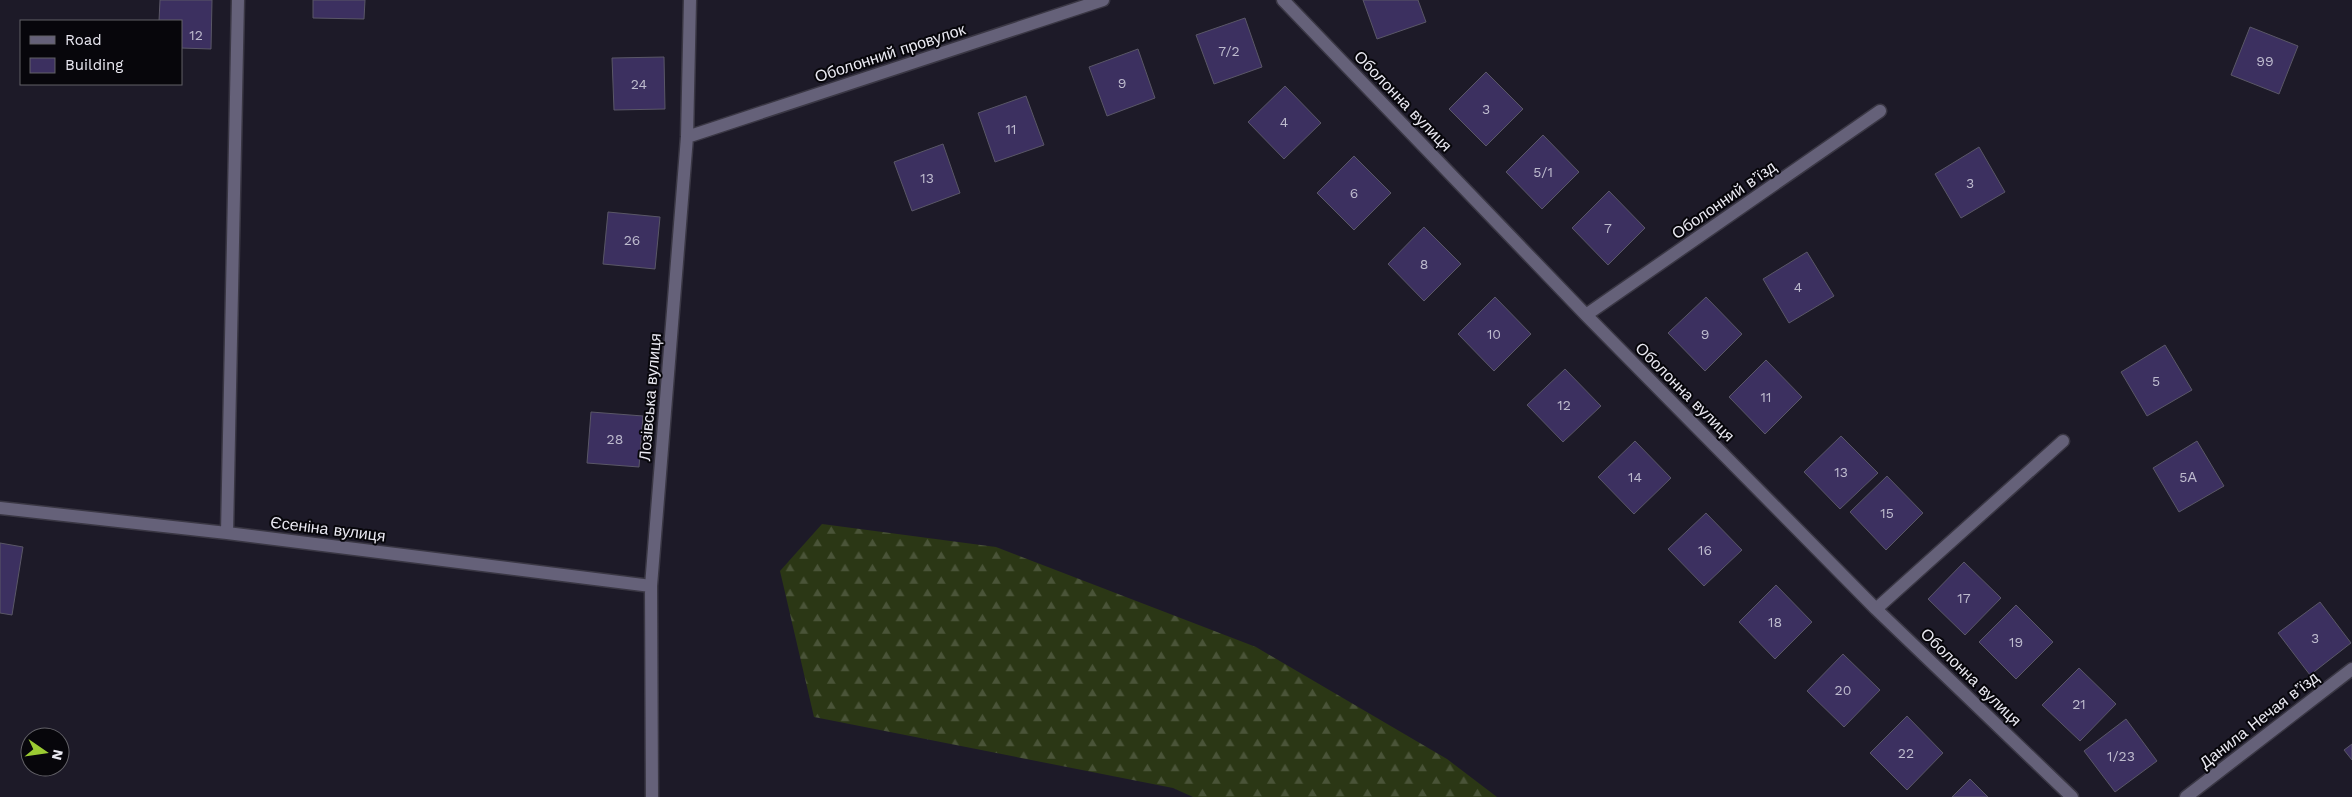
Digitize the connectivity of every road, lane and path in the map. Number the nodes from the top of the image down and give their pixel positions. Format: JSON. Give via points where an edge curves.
{"nodes":[{"id":1,"x":238,"y":0,"type":"edge"},
{"id":2,"x":690,"y":0,"type":"edge"},
{"id":3,"x":1103,"y":0,"type":"edge"},
{"id":4,"x":1283,"y":0,"type":"edge"},
{"id":5,"x":1880,"y":111,"type":"dead end"},
{"id":6,"x":687,"y":137,"type":"junction"},
{"id":7,"x":1586,"y":315,"type":"junction"},
{"id":8,"x":2063,"y":441,"type":"dead end"},
{"id":9,"x":0,"y":508,"type":"edge"},
{"id":10,"x":227,"y":533,"type":"junction"},
{"id":11,"x":651,"y":586,"type":"junction"},
{"id":12,"x":1876,"y":609,"type":"junction"},
{"id":13,"x":2352,"y":669,"type":"edge"},
{"id":14,"x":652,"y":797,"type":"edge"},
{"id":15,"x":2072,"y":797,"type":"edge"},
{"id":16,"x":2186,"y":797,"type":"edge"}],
"edges":[{"from":1,"to":10,"type":"street"},
{"from":2,"to":6,"type":"street","name":"Лозівська вулиця"},
{"from":3,"to":6,"type":"street","name":"Оболонний провулок"},
{"from":4,"to":7,"type":"street","name":"Оболонна вулиця"},
{"from":5,"to":7,"type":"street","name":"Оболонний в’їзд"},
{"from":6,"to":11,"type":"street","name":"Лозівська вулиця"},
{"from":7,"to":12,"type":"street","name":"Оболонна вулиця"},
{"from":8,"to":12,"type":"street"},
{"from":9,"to":10,"type":"street","name":"Єсеніна вулиця"},
{"from":10,"to":11,"type":"street","name":"Єсеніна вулиця"},
{"from":11,"to":14,"type":"street","name":"Лозівська вулиця"},
{"from":12,"to":15,"type":"street","name":"Оболонна вулиця"},
{"from":13,"to":16,"type":"street","name":"Данила Нечая в’їзд"}]}
